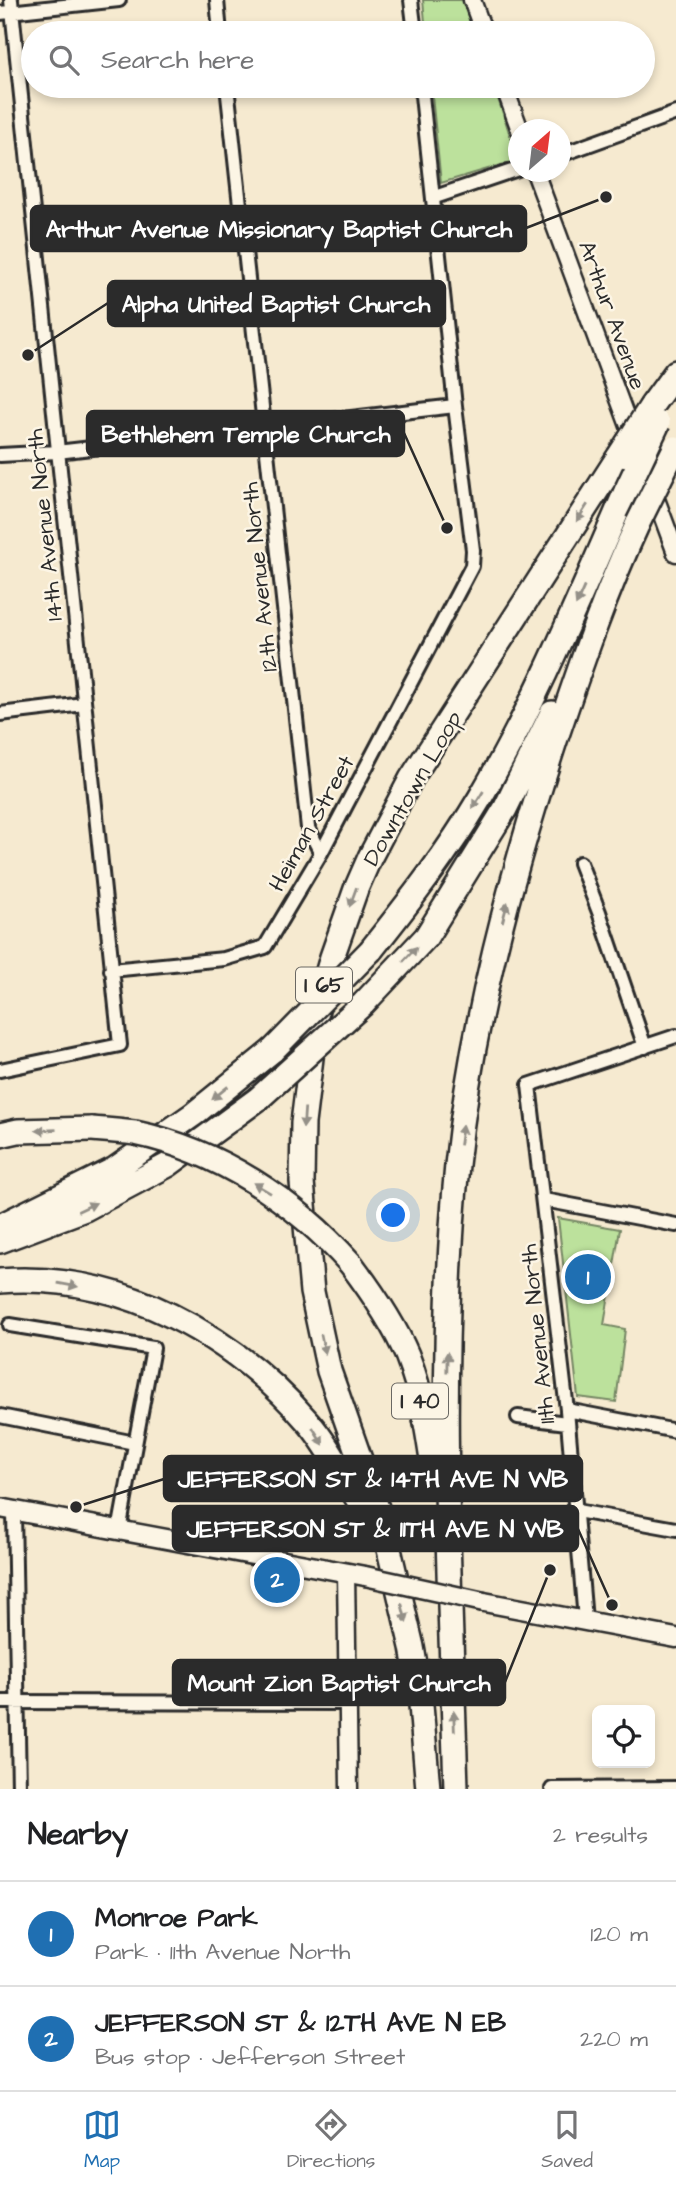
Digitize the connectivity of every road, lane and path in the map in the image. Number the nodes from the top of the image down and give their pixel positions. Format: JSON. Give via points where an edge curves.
{"nodes":[{"id":1,"x":119,"y":0,"type":"edge"},
{"id":2,"x":217,"y":0,"type":"edge"},
{"id":3,"x":411,"y":0,"type":"edge"},
{"id":4,"x":472,"y":0,"type":"edge"},
{"id":5,"x":7,"y":8,"type":"edge"},
{"id":6,"x":219,"y":21,"type":"edge"},
{"id":7,"x":414,"y":21,"type":"edge"},
{"id":8,"x":480,"y":21,"type":"edge"},
{"id":9,"x":227,"y":98,"type":"edge"},
{"id":10,"x":423,"y":98,"type":"edge"},
{"id":11,"x":508,"y":98,"type":"edge"},
{"id":12,"x":676,"y":113,"type":"edge"},
{"id":13,"x":516,"y":119,"type":"edge"},
{"id":14,"x":571,"y":151,"type":"edge"},
{"id":15,"x":508,"y":173,"type":"edge"},
{"id":16,"x":539,"y":182,"type":"edge"},
{"id":17,"x":435,"y":197,"type":"junction"},
{"id":18,"x":676,"y":372,"type":"edge"},
{"id":19,"x":676,"y":391,"type":"edge"},
{"id":20,"x":455,"y":406,"type":"junction"},
{"id":21,"x":655,"y":414,"type":"junction"},
{"id":22,"x":266,"y":429,"type":"junction"},
{"id":23,"x":676,"y":447,"type":"edge"},
{"id":24,"x":57,"y":452,"type":"junction"},
{"id":25,"x":0,"y":455,"type":"edge"},
{"id":26,"x":676,"y":553,"type":"edge"},
{"id":27,"x":592,"y":631,"type":"junction"},
{"id":28,"x":84,"y":704,"type":"junction"},
{"id":29,"x":0,"y":713,"type":"edge"},
{"id":30,"x":321,"y":853,"type":"junction"},
{"id":31,"x":580,"y":863,"type":"dead end"},
{"id":32,"x":111,"y":970,"type":"junction"},
{"id":33,"x":676,"y":1036,"type":"edge"},
{"id":34,"x":645,"y":1048,"type":"junction"},
{"id":35,"x":0,"y":1070,"type":"edge"},
{"id":36,"x":0,"y":1135,"type":"edge"},
{"id":37,"x":544,"y":1200,"type":"junction"},
{"id":38,"x":676,"y":1225,"type":"edge"},
{"id":39,"x":0,"y":1226,"type":"edge"},
{"id":40,"x":0,"y":1241,"type":"edge"},
{"id":41,"x":0,"y":1281,"type":"edge"},
{"id":42,"x":10,"y":1325,"type":"dead end"},
{"id":43,"x":0,"y":1416,"type":"edge"},
{"id":44,"x":518,"y":1417,"type":"dead end"},
{"id":45,"x":567,"y":1417,"type":"junction"},
{"id":46,"x":676,"y":1431,"type":"edge"},
{"id":47,"x":135,"y":1443,"type":"junction"},
{"id":48,"x":7,"y":1510,"type":"edge"},
{"id":49,"x":577,"y":1511,"type":"junction"},
{"id":50,"x":676,"y":1529,"type":"edge"},
{"id":51,"x":119,"y":1531,"type":"junction"},
{"id":52,"x":447,"y":1553,"type":"junction"},
{"id":53,"x":346,"y":1572,"type":"junction"},
{"id":54,"x":395,"y":1579,"type":"junction"},
{"id":55,"x":585,"y":1620,"type":"junction"},
{"id":56,"x":676,"y":1638,"type":"edge"},
{"id":57,"x":0,"y":1702,"type":"edge"},
{"id":58,"x":17,"y":1702,"type":"junction"},
{"id":59,"x":348,"y":1703,"type":"junction"},
{"id":60,"x":676,"y":1788,"type":"edge"},
{"id":61,"x":19,"y":1789,"type":"edge"},
{"id":62,"x":349,"y":1789,"type":"edge"},
{"id":63,"x":428,"y":1789,"type":"edge"},
{"id":64,"x":456,"y":1789,"type":"edge"},
{"id":65,"x":552,"y":1789,"type":"edge"}],
"edges":[{"from":1,"to":5,"type":"street"},
{"from":2,"to":6,"type":"street"},
{"from":3,"to":7,"type":"street"},
{"from":4,"to":8,"type":"street"},
{"from":5,"to":24,"type":"street","name":"14th Avenue North"},
{"from":9,"to":22,"type":"street","name":"12th Avenue North"},
{"from":10,"to":17,"type":"street"},
{"from":11,"to":13,"type":"street"},
{"from":12,"to":14,"type":"street"},
{"from":15,"to":17,"type":"street"},
{"from":16,"to":26,"type":"street","name":"Arthur Avenue"},
{"from":17,"to":20,"type":"street"},
{"from":18,"to":21,"type":"highway","name":"Downtown Loop","number":"I 65"},
{"from":19,"to":21,"type":"highway"},
{"from":20,"to":22,"type":"street"},
{"from":20,"to":30,"type":"street","name":"Heiman Street","via":[[472,566]]},
{"from":21,"to":39,"type":"highway","one_way":true,"bridge":true,"via":[[627,489],[526,713],[480,799],[426,881],[371,950],[272,1050],[194,1114],[115,1169]]},
{"from":21,"to":54,"type":"highway","name":"Downtown Loop","number":"I 65","one_way":true,"bridge":true,"via":[[620,456],[411,779],[356,889],[317,1009],[303,1123],[302,1182],[310,1279],[329,1371],[384,1528]]},
{"from":22,"to":24,"type":"street"},
{"from":22,"to":30,"type":"street","name":"12th Avenue North","via":[[308,828]]},
{"from":23,"to":27,"type":"highway","bridge":true,"via":[[610,582]]},
{"from":24,"to":25,"type":"street"},
{"from":24,"to":28,"type":"street","name":"14th Avenue North"},
{"from":40,"to":27,"type":"highway","one_way":true,"bridge":true,"via":[[85,1209],[168,1165],[258,1099],[363,1004],[426,937],[505,809]]},
{"from":52,"to":27,"type":"highway","one_way":true,"via":[[449,1278],[464,1114],[503,917]]},
{"from":28,"to":29,"type":"street"},
{"from":28,"to":32,"type":"street","name":"14th Avenue North"},
{"from":30,"to":32,"type":"street","name":"Heiman Street","via":[[265,947],[224,959]]},
{"from":31,"to":34,"type":"street"},
{"from":32,"to":35,"type":"street","name":"14th Avenue North","via":[[120,1045]]},
{"from":33,"to":34,"type":"street"},
{"from":34,"to":37,"type":"street","name":"11th Avenue North","via":[[529,1085]]},
{"from":52,"to":36,"type":"highway","number":"I 40","one_way":true,"bridge":true,"via":[[425,1415],[407,1355],[380,1303],[327,1237],[282,1200],[184,1147],[135,1133],[92,1129]]},
{"from":37,"to":38,"type":"street"},
{"from":37,"to":45,"type":"street","name":"11th Avenue North"},
{"from":41,"to":54,"type":"highway","one_way":true,"via":[[58,1283],[103,1291],[193,1325],[234,1351],[311,1425],[363,1508]]},
{"from":42,"to":47,"type":"street","via":[[153,1348]]},
{"from":43,"to":47,"type":"street"},
{"from":44,"to":45,"type":"street"},
{"from":45,"to":46,"type":"street"},
{"from":45,"to":49,"type":"street","name":"11th Avenue North"},
{"from":47,"to":51,"type":"street"},
{"from":48,"to":51,"type":"main road"},
{"from":48,"to":58,"type":"street"},
{"from":49,"to":50,"type":"street"},
{"from":49,"to":55,"type":"street","name":"11th Avenue North"},
{"from":51,"to":53,"type":"main road"},
{"from":64,"to":52,"type":"highway","number":"I 40","one_way":true},
{"from":53,"to":55,"type":"main road","bridge":true},
{"from":53,"to":59,"type":"street"},
{"from":54,"to":63,"type":"highway","name":"Downtown Loop","one_way":true,"via":[[420,1693]]},
{"from":55,"to":56,"type":"main road"},
{"from":57,"to":58,"type":"street"},
{"from":58,"to":59,"type":"street"},
{"from":58,"to":61,"type":"street"},
{"from":59,"to":62,"type":"street"},
{"from":60,"to":65,"type":"street"}]}
